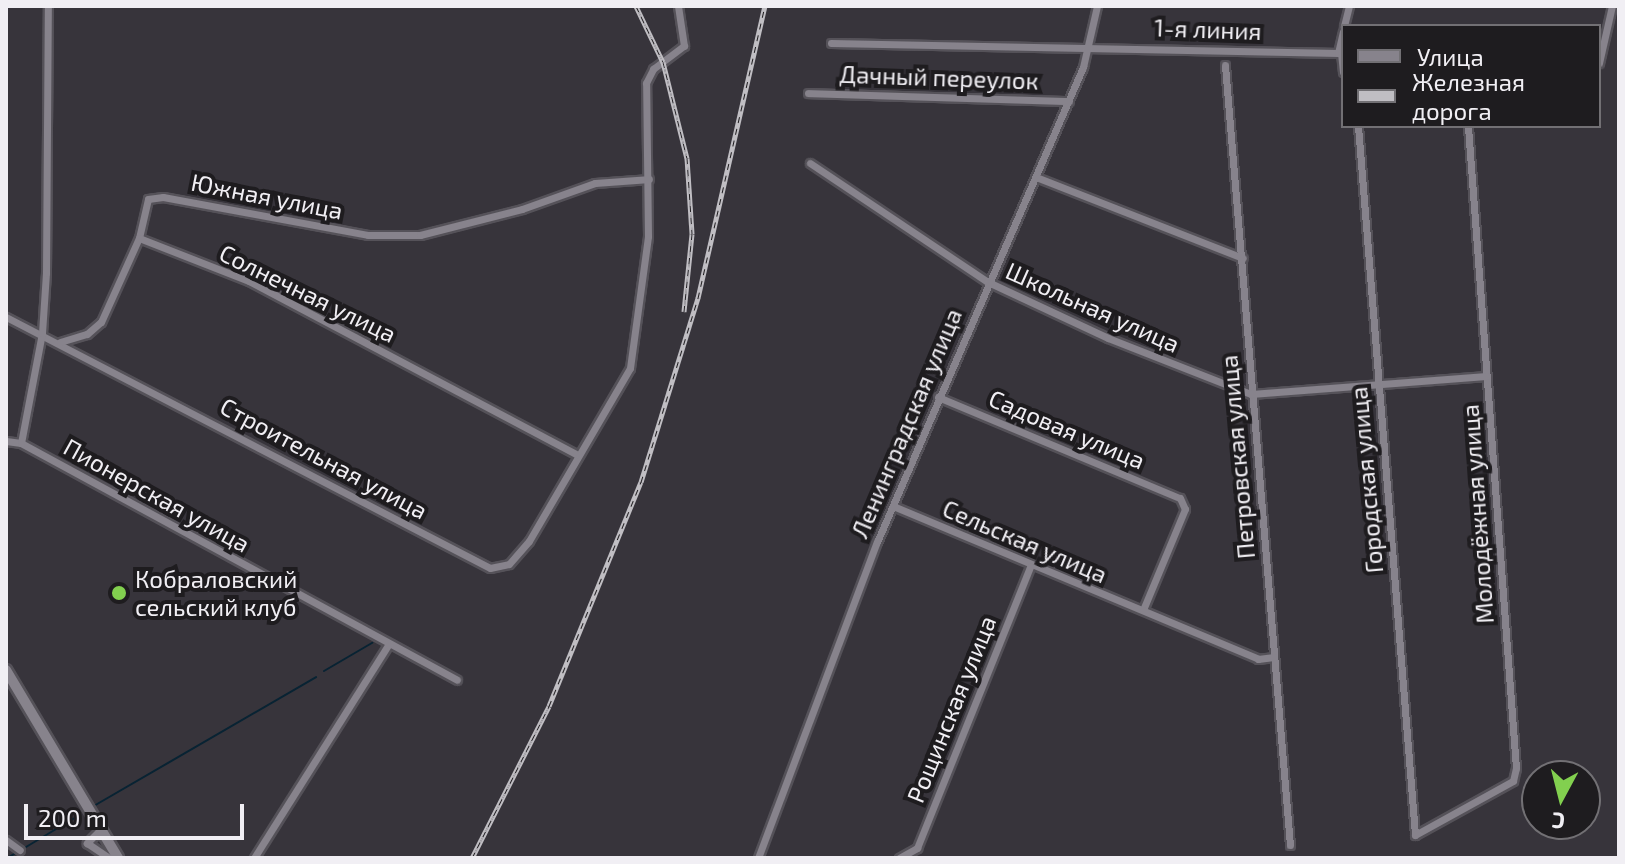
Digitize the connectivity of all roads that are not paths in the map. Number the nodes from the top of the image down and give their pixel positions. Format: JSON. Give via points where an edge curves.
{"nodes":[{"id":1,"x":48,"y":6,"type":"edge"},
{"id":2,"x":678,"y":6,"type":"edge"},
{"id":3,"x":1097,"y":6,"type":"edge"},
{"id":4,"x":1616,"y":6,"type":"edge"},
{"id":5,"x":831,"y":43,"type":"dead end"},
{"id":6,"x":1088,"y":45,"type":"junction"},
{"id":7,"x":1341,"y":53,"type":"edge"},
{"id":8,"x":1601,"y":56,"type":"edge"},
{"id":9,"x":1225,"y":65,"type":"dead end"},
{"id":10,"x":808,"y":93,"type":"dead end"},
{"id":11,"x":1069,"y":101,"type":"junction"},
{"id":12,"x":1358,"y":128,"type":"edge"},
{"id":13,"x":1468,"y":128,"type":"edge"},
{"id":14,"x":810,"y":163,"type":"dead end"},
{"id":15,"x":1036,"y":177,"type":"junction"},
{"id":16,"x":649,"y":179,"type":"junction"},
{"id":17,"x":139,"y":238,"type":"junction"},
{"id":18,"x":1243,"y":258,"type":"junction"},
{"id":19,"x":988,"y":282,"type":"junction"},
{"id":20,"x":6,"y":317,"type":"edge"},
{"id":21,"x":42,"y":333,"type":"junction"},
{"id":22,"x":60,"y":342,"type":"junction"},
{"id":23,"x":1486,"y":376,"type":"junction"},
{"id":24,"x":1377,"y":386,"type":"junction"},
{"id":25,"x":1251,"y":394,"type":"junction"},
{"id":26,"x":938,"y":397,"type":"junction"},
{"id":27,"x":6,"y":441,"type":"edge"},
{"id":28,"x":21,"y":443,"type":"junction"},
{"id":29,"x":578,"y":455,"type":"junction"},
{"id":30,"x":893,"y":506,"type":"junction"},
{"id":31,"x":1030,"y":567,"type":"junction"},
{"id":32,"x":1143,"y":610,"type":"junction"},
{"id":33,"x":389,"y":644,"type":"junction"},
{"id":34,"x":1274,"y":657,"type":"junction"},
{"id":35,"x":6,"y":670,"type":"edge"},
{"id":36,"x":457,"y":680,"type":"dead end"},
{"id":37,"x":1412,"y":831,"type":"joint"},
{"id":38,"x":98,"y":832,"type":"junction"},
{"id":39,"x":6,"y":840,"type":"edge"},
{"id":40,"x":1290,"y":845,"type":"dead end"},
{"id":41,"x":20,"y":850,"type":"dead end"},
{"id":42,"x":109,"y":858,"type":"edge"},
{"id":43,"x":118,"y":858,"type":"edge"},
{"id":44,"x":254,"y":858,"type":"edge"},
{"id":45,"x":758,"y":858,"type":"edge"},
{"id":46,"x":899,"y":858,"type":"edge"}],
"edges":[{"from":1,"to":21,"type":"street"},
{"from":2,"to":16,"type":"street","via":[[684,46],[653,69],[646,83]]},
{"from":3,"to":6,"type":"street","name":"Ленинградская улица"},
{"from":4,"to":8,"type":"street"},
{"from":5,"to":6,"type":"street","name":"1-я линия"},
{"from":6,"to":7,"type":"street","name":"1-я линия"},
{"from":6,"to":11,"type":"street","name":"Ленинградская улица"},
{"from":9,"to":18,"type":"street","name":"Петровская улица"},
{"from":10,"to":11,"type":"street","name":"Дачный переулок"},
{"from":11,"to":15,"type":"street","name":"Ленинградская улица"},
{"from":12,"to":24,"type":"street","name":"Городская улица"},
{"from":13,"to":23,"type":"street","name":"Молодёжная улица"},
{"from":14,"to":19,"type":"street","name":"Школьная улица"},
{"from":15,"to":18,"type":"street"},
{"from":15,"to":19,"type":"street","name":"Ленинградская улица"},
{"from":16,"to":17,"type":"street","name":"Южная улица","via":[[595,183],[522,209],[420,235],[368,235],[163,197],[148,199]]},
{"from":16,"to":29,"type":"street","via":[[645,275],[630,368]]},
{"from":17,"to":22,"type":"street","via":[[101,322],[87,334]]},
{"from":17,"to":29,"type":"street","name":"Солнечная улица","via":[[249,281]]},
{"from":18,"to":25,"type":"street","name":"Петровская улица"},
{"from":19,"to":25,"type":"street","name":"Школьная улица","via":[[1108,338]]},
{"from":19,"to":26,"type":"street","name":"Ленинградская улица"},
{"from":20,"to":21,"type":"street","name":"Строительная улица"},
{"from":21,"to":22,"type":"street","name":"Строительная улица"},
{"from":21,"to":28,"type":"street"},
{"from":22,"to":29,"type":"street","name":"Строительная улица","via":[[490,568],[509,564],[519,555]]},
{"from":23,"to":24,"type":"street","name":"Школьная улица"},
{"from":23,"to":37,"type":"street","name":"Молодёжная улица","via":[[1516,768],[1513,781],[1428,832]]},
{"from":24,"to":25,"type":"street","name":"Школьная улица"},
{"from":24,"to":37,"type":"street","name":"Городская улица"},
{"from":25,"to":34,"type":"street","name":"Петровская улица"},
{"from":26,"to":30,"type":"street","name":"Ленинградская улица"},
{"from":26,"to":32,"type":"street","name":"Садовая улица","via":[[1182,500]]},
{"from":27,"to":28,"type":"street","name":"Пионерская улица"},
{"from":28,"to":33,"type":"street","name":"Пионерская улица"},
{"from":30,"to":31,"type":"street","name":"Сельская улица"},
{"from":30,"to":45,"type":"street","name":"Ленинградская улица","via":[[785,775]]},
{"from":31,"to":32,"type":"street","name":"Сельская улица"},
{"from":31,"to":46,"type":"street","name":"Рощинская улица","via":[[917,848]]},
{"from":32,"to":34,"type":"street","name":"Сельская улица","via":[[1258,659]]},
{"from":33,"to":36,"type":"street","name":"Пионерская улица"},
{"from":33,"to":44,"type":"street"},
{"from":34,"to":40,"type":"street","name":"Петровская улица"},
{"from":35,"to":38,"type":"street"},
{"from":38,"to":42,"type":"street","via":[[87,843]]},
{"from":38,"to":43,"type":"street"},
{"from":39,"to":41,"type":"street"}]}
